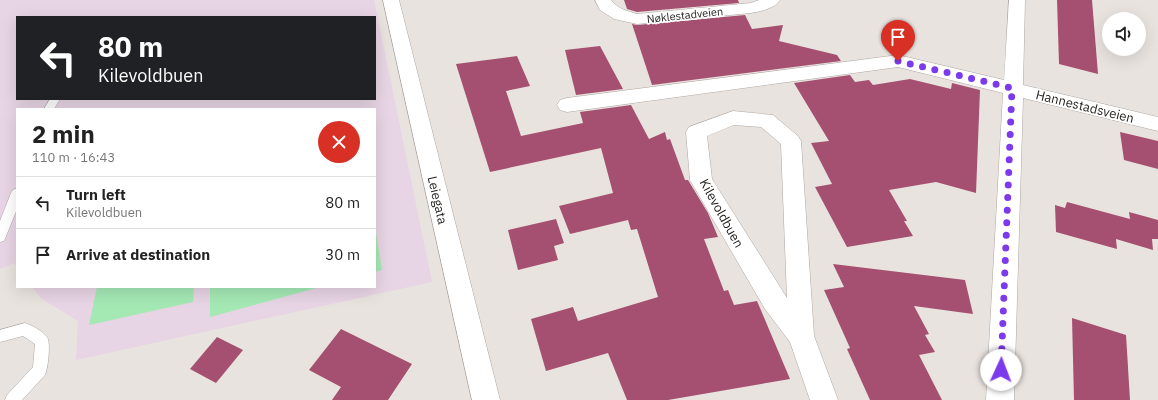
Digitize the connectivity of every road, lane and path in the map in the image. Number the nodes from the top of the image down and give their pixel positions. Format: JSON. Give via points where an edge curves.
{"nodes":[{"id":1,"x":391,"y":0,"type":"edge"},
{"id":2,"x":603,"y":0,"type":"edge"},
{"id":3,"x":772,"y":0,"type":"edge"},
{"id":4,"x":1017,"y":0,"type":"edge"},
{"id":5,"x":1012,"y":88,"type":"junction"},
{"id":6,"x":567,"y":105,"type":"dead end"},
{"id":7,"x":1158,"y":124,"type":"edge"},
{"id":8,"x":16,"y":195,"type":"edge"},
{"id":9,"x":0,"y":237,"type":"edge"},
{"id":10,"x":0,"y":336,"type":"edge"},
{"id":11,"x":801,"y":336,"type":"junction"},
{"id":12,"x":12,"y":400,"type":"edge"},
{"id":13,"x":486,"y":400,"type":"edge"},
{"id":14,"x":824,"y":400,"type":"edge"},
{"id":15,"x":1000,"y":400,"type":"edge"}],
"edges":[{"from":1,"to":13,"type":"street","name":"Leiegata"},
{"from":2,"to":3,"type":"street","name":"Nøklestadveien","via":[[606,6],[620,15],[644,20],[751,8]]},
{"from":4,"to":5,"type":"street"},
{"from":5,"to":6,"type":"street","via":[[898,61]]},
{"from":5,"to":7,"type":"street","name":"Hannestadsveien"},
{"from":5,"to":15,"type":"street"},
{"from":8,"to":9,"type":"lane"},
{"from":10,"to":12,"type":"lane","via":[[25,329],[42,341],[40,370]]},
{"from":11,"to":11,"type":"street","name":"Kilevoldbuen","via":[[791,141],[766,120],[733,118],[696,132],[701,180],[774,301]]},
{"from":11,"to":14,"type":"street","name":"Kilevoldbuen"}]}
